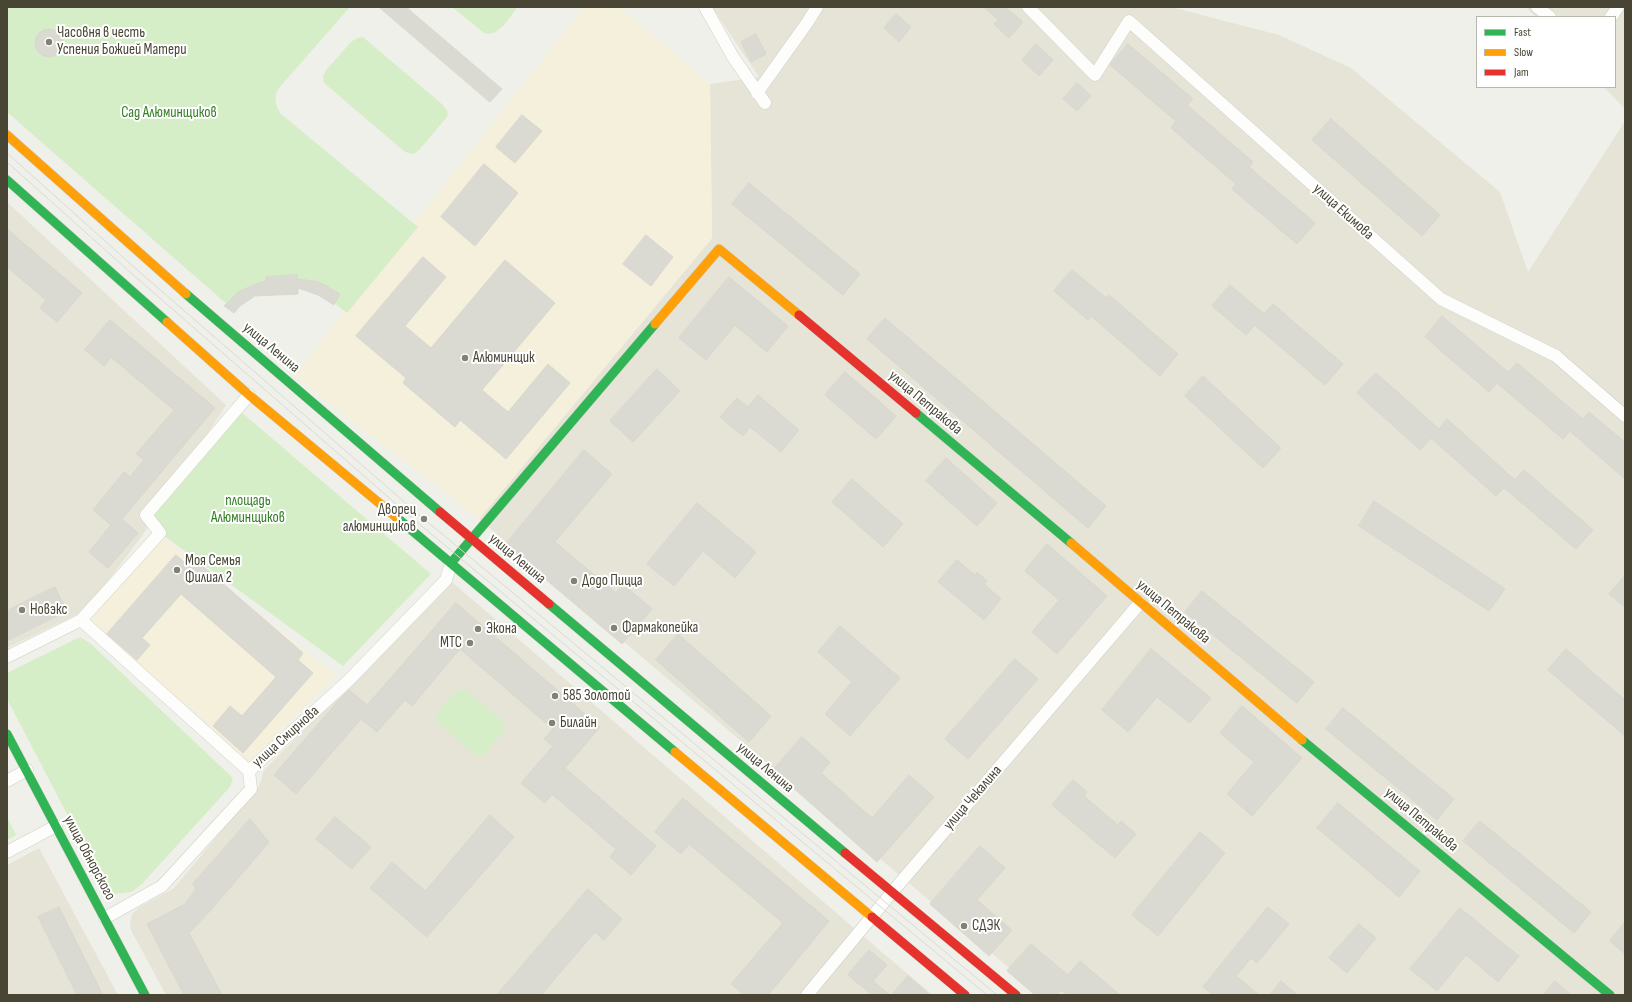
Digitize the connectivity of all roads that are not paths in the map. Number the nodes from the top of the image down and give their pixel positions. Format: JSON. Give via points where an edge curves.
{"nodes":[{"id":1,"x":705,"y":7,"type":"edge"},
{"id":2,"x":817,"y":7,"type":"edge"},
{"id":3,"x":1028,"y":7,"type":"edge"},
{"id":4,"x":1537,"y":7,"type":"edge"},
{"id":5,"x":1618,"y":7,"type":"edge"},
{"id":6,"x":1549,"y":16,"type":"edge"},
{"id":7,"x":1612,"y":16,"type":"edge"},
{"id":8,"x":7,"y":136,"type":"edge"},
{"id":9,"x":7,"y":180,"type":"edge"},
{"id":10,"x":249,"y":395,"type":"junction"},
{"id":11,"x":1625,"y":416,"type":"edge"},
{"id":12,"x":472,"y":540,"type":"junction"},
{"id":13,"x":451,"y":563,"type":"junction"},
{"id":14,"x":1140,"y":603,"type":"junction"},
{"id":15,"x":81,"y":620,"type":"junction"},
{"id":16,"x":7,"y":657,"type":"edge"},
{"id":17,"x":7,"y":734,"type":"edge"},
{"id":18,"x":27,"y":770,"type":"junction"},
{"id":19,"x":249,"y":771,"type":"junction"},
{"id":20,"x":7,"y":781,"type":"edge"},
{"id":21,"x":56,"y":826,"type":"junction"},
{"id":22,"x":7,"y":852,"type":"edge"},
{"id":23,"x":892,"y":892,"type":"junction"},
{"id":24,"x":871,"y":917,"type":"junction"},
{"id":25,"x":105,"y":918,"type":"junction"},
{"id":26,"x":145,"y":995,"type":"edge"},
{"id":27,"x":807,"y":995,"type":"edge"},
{"id":28,"x":964,"y":995,"type":"edge"},
{"id":29,"x":1016,"y":995,"type":"edge"},
{"id":30,"x":1610,"y":995,"type":"edge"}],
"edges":[{"from":1,"to":2,"type":"street","via":[[733,58],[761,98]]},
{"from":3,"to":11,"type":"street","name":"улица Екимова","via":[[1095,75],[1129,21],[1441,299],[1556,356]]},
{"from":4,"to":6,"type":"street"},
{"from":5,"to":7,"type":"street"},
{"from":8,"to":12,"type":"main road","name":"улица Ленина"},
{"from":9,"to":10,"type":"main road"},
{"from":10,"to":13,"type":"main road"},
{"from":10,"to":15,"type":"street","via":[[146,515],[160,533]]},
{"from":12,"to":13,"type":"main road"},
{"from":12,"to":14,"type":"main road","name":"улица Петракова","via":[[719,249],[1039,515]]},
{"from":12,"to":23,"type":"main road","name":"улица Ленина"},
{"from":13,"to":19,"type":"street","name":"улица Смирнова","via":[[446,580],[348,681]]},
{"from":13,"to":24,"type":"main road"},
{"from":14,"to":23,"type":"street","name":"улица Чекалина"},
{"from":14,"to":30,"type":"main road","name":"улица Петракова"},
{"from":15,"to":16,"type":"street"},
{"from":15,"to":19,"type":"street"},
{"from":17,"to":18,"type":"main road","name":"улица Обнорского"},
{"from":18,"to":20,"type":"street"},
{"from":18,"to":21,"type":"main road","name":"улица Обнорского"},
{"from":19,"to":25,"type":"street","name":"улица Смирнова","via":[[251,789],[162,886]]},
{"from":21,"to":22,"type":"street"},
{"from":21,"to":25,"type":"main road","name":"улица Обнорского"},
{"from":23,"to":24,"type":"street","name":"улица Чекалина"},
{"from":23,"to":29,"type":"main road","name":"улица Ленина"},
{"from":24,"to":27,"type":"street","name":"улица Чекалина"},
{"from":24,"to":28,"type":"main road"},
{"from":25,"to":26,"type":"main road","name":"улица Обнорского"}]}
